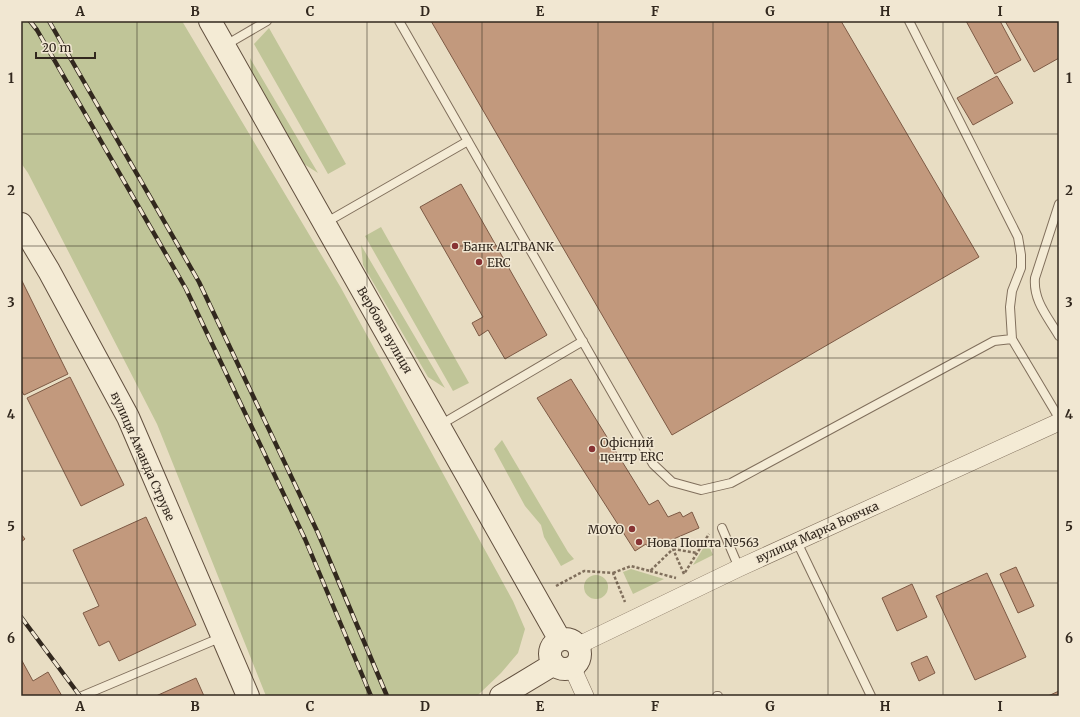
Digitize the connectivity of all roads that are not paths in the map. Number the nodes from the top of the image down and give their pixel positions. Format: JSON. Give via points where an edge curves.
{"nodes":[{"id":1,"x":210,"y":21,"type":"edge"},
{"id":2,"x":267,"y":21,"type":"edge"},
{"id":3,"x":399,"y":21,"type":"edge"},
{"id":4,"x":909,"y":21,"type":"edge"},
{"id":5,"x":224,"y":46,"type":"junction"},
{"id":6,"x":468,"y":141,"type":"junction"},
{"id":7,"x":1059,"y":204,"type":"edge"},
{"id":8,"x":21,"y":224,"type":"edge"},
{"id":9,"x":325,"y":224,"type":"junction"},
{"id":10,"x":1059,"y":336,"type":"edge"},
{"id":11,"x":1012,"y":339,"type":"junction"},
{"id":12,"x":583,"y":341,"type":"junction"},
{"id":13,"x":1059,"y":418,"type":"edge"},
{"id":14,"x":1059,"y":422,"type":"edge"},
{"id":15,"x":439,"y":426,"type":"junction"},
{"id":16,"x":722,"y":528,"type":"dead end"},
{"id":17,"x":797,"y":542,"type":"junction"},
{"id":18,"x":739,"y":568,"type":"junction"},
{"id":19,"x":222,"y":636,"type":"junction"},
{"id":20,"x":569,"y":643,"type":"junction"},
{"id":21,"x":563,"y":665,"type":"junction"},
{"id":22,"x":82,"y":696,"type":"edge"},
{"id":23,"x":248,"y":696,"type":"edge"},
{"id":24,"x":501,"y":696,"type":"edge"},
{"id":25,"x":585,"y":696,"type":"edge"},
{"id":26,"x":871,"y":696,"type":"edge"}],
"edges":[{"from":1,"to":5,"type":"main road","name":"Вербова вулиця"},
{"from":2,"to":5,"type":"lane"},
{"from":3,"to":6,"type":"lane"},
{"from":4,"to":11,"type":"lane","via":[[1018,238],[1022,255],[1010,307]]},
{"from":5,"to":9,"type":"main road","name":"Вербова вулиця"},
{"from":6,"to":9,"type":"lane"},
{"from":6,"to":12,"type":"lane"},
{"from":7,"to":10,"type":"lane","via":[[1034,288],[1037,300]]},
{"from":8,"to":19,"type":"main road","name":"вулиця Аманда Струве","via":[[128,417]]},
{"from":9,"to":15,"type":"main road","name":"Вербова вулиця"},
{"from":11,"to":12,"type":"lane","via":[[994,341],[730,483],[701,490],[672,482],[653,464]]},
{"from":11,"to":13,"type":"lane"},
{"from":12,"to":15,"type":"lane"},
{"from":14,"to":17,"type":"street","name":"вулиця Марка Вовчка"},
{"from":15,"to":20,"type":"main road","name":"Вербова вулиця"},
{"from":16,"to":18,"type":"lane"},
{"from":17,"to":18,"type":"street","name":"вулиця Марка Вовчка"},
{"from":17,"to":26,"type":"lane"},
{"from":18,"to":20,"type":"street","name":"вулиця Марка Вовчка"},
{"from":19,"to":22,"type":"lane"},
{"from":19,"to":23,"type":"main road","name":"вулиця Аманда Струве"},
{"from":20,"to":21,"type":"main road","via":[[556,642],[551,650],[550,655]]},
{"from":21,"to":24,"type":"main road"},
{"from":21,"to":25,"type":"street"}]}
